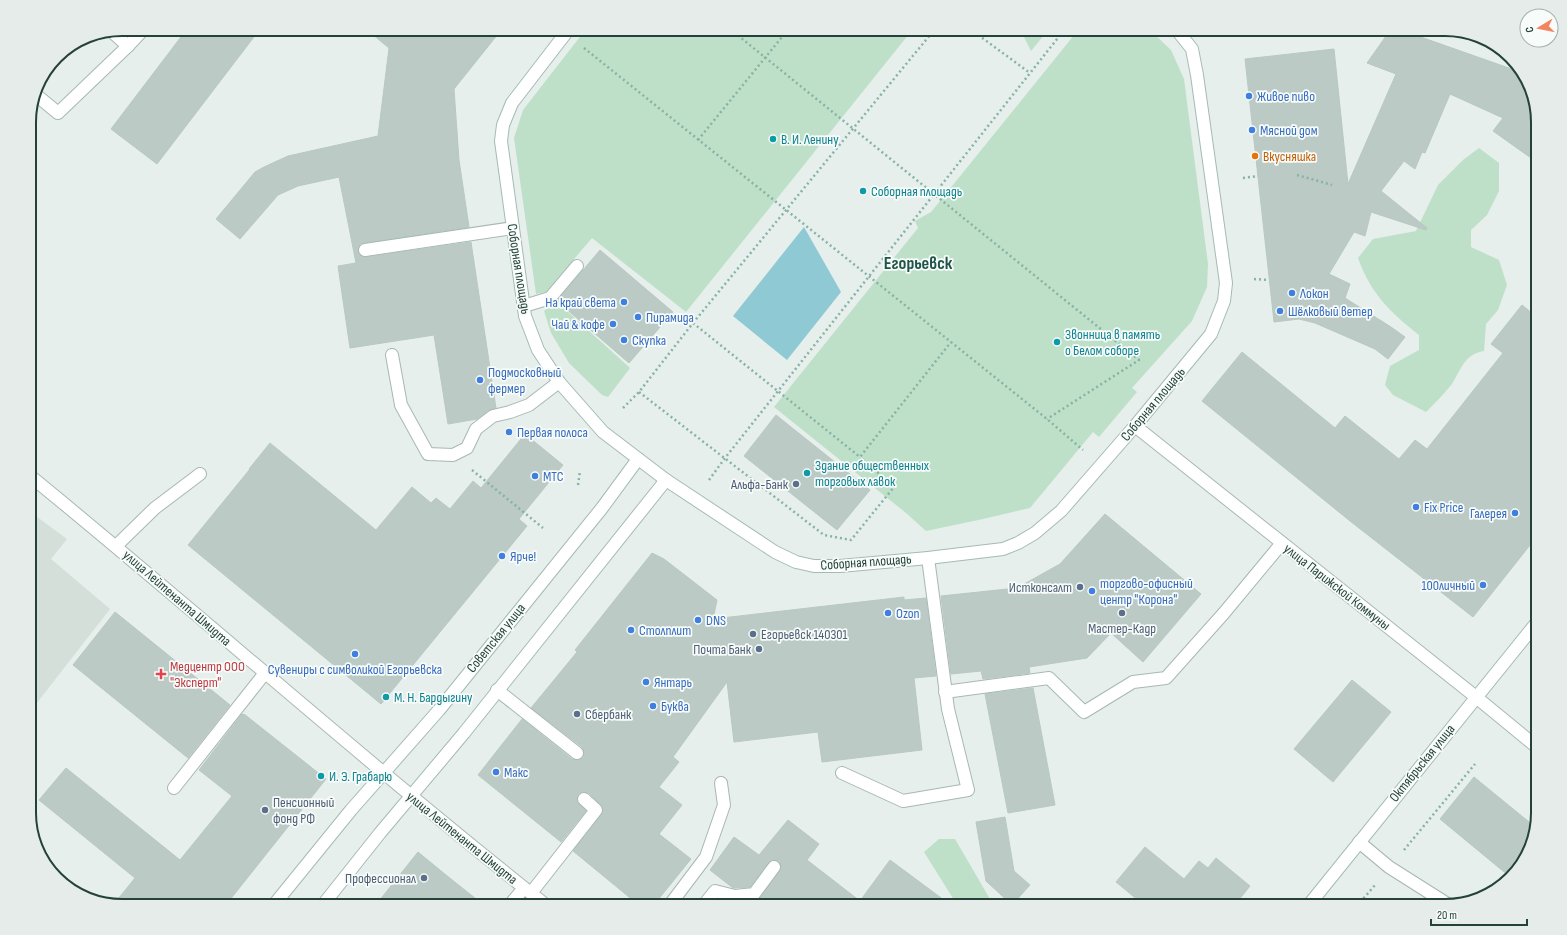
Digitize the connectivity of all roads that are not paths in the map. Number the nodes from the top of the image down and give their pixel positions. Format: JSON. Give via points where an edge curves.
{"nodes":[{"id":1,"x":117,"y":36,"type":"edge"},
{"id":2,"x":137,"y":36,"type":"edge"},
{"id":3,"x":563,"y":36,"type":"edge"},
{"id":4,"x":1182,"y":36,"type":"edge"},
{"id":5,"x":128,"y":46,"type":"junction"},
{"id":6,"x":40,"y":98,"type":"edge"},
{"id":7,"x":513,"y":228,"type":"junction"},
{"id":8,"x":365,"y":250,"type":"dead end"},
{"id":9,"x":577,"y":266,"type":"dead end"},
{"id":10,"x":524,"y":306,"type":"junction"},
{"id":11,"x":392,"y":355,"type":"dead end"},
{"id":12,"x":559,"y":382,"type":"junction"},
{"id":13,"x":1134,"y":426,"type":"junction"},
{"id":14,"x":638,"y":459,"type":"junction"},
{"id":15,"x":200,"y":474,"type":"dead end"},
{"id":16,"x":666,"y":480,"type":"junction"},
{"id":17,"x":36,"y":481,"type":"edge"},
{"id":18,"x":1282,"y":543,"type":"junction"},
{"id":19,"x":116,"y":546,"type":"junction"},
{"id":20,"x":928,"y":558,"type":"junction"},
{"id":21,"x":1531,"y":630,"type":"edge"},
{"id":22,"x":265,"y":673,"type":"junction"},
{"id":23,"x":498,"y":690,"type":"junction"},
{"id":24,"x":946,"y":692,"type":"junction"},
{"id":25,"x":1476,"y":697,"type":"junction"},
{"id":26,"x":1531,"y":742,"type":"edge"},
{"id":27,"x":577,"y":754,"type":"dead end"},
{"id":28,"x":842,"y":772,"type":"dead end"},
{"id":29,"x":383,"y":773,"type":"junction"},
{"id":30,"x":721,"y":783,"type":"dead end"},
{"id":31,"x":174,"y":788,"type":"dead end"},
{"id":32,"x":411,"y":797,"type":"junction"},
{"id":33,"x":584,"y":800,"type":"dead end"},
{"id":34,"x":1359,"y":842,"type":"junction"},
{"id":35,"x":774,"y":867,"type":"dead end"},
{"id":36,"x":527,"y":890,"type":"junction"},
{"id":37,"x":279,"y":899,"type":"edge"},
{"id":38,"x":328,"y":899,"type":"edge"},
{"id":39,"x":517,"y":899,"type":"edge"},
{"id":40,"x":538,"y":899,"type":"edge"},
{"id":41,"x":674,"y":899,"type":"edge"},
{"id":42,"x":709,"y":899,"type":"edge"},
{"id":43,"x":1314,"y":899,"type":"edge"},
{"id":44,"x":1440,"y":899,"type":"edge"}],
"edges":[{"from":1,"to":5,"type":"main road"},
{"from":2,"to":5,"type":"main road"},
{"from":3,"to":7,"type":"main road","name":"Соборная площадь","via":[[512,103],[504,125],[501,141]]},
{"from":4,"to":13,"type":"main road","name":"Соборная площадь","via":[[1192,49],[1197,75],[1226,283],[1224,301],[1211,334]]},
{"from":5,"to":6,"type":"main road","via":[[58,113]]},
{"from":7,"to":8,"type":"main road"},
{"from":7,"to":10,"type":"main road","name":"Соборная площадь"},
{"from":9,"to":10,"type":"main road","via":[[550,298]]},
{"from":10,"to":12,"type":"main road","name":"Соборная площадь","via":[[525,316],[538,350]]},
{"from":11,"to":12,"type":"main road","via":[[401,405],[428,454],[453,455],[467,448],[476,429],[493,416],[529,405]]},
{"from":12,"to":14,"type":"main road","name":"Соборная площадь","via":[[603,432]]},
{"from":13,"to":18,"type":"main road","name":"улица Парижской Коммуны"},
{"from":13,"to":20,"type":"main road","name":"Соборная площадь","via":[[1061,511],[1035,534],[1003,549]]},
{"from":14,"to":16,"type":"main road","name":"Соборная площадь"},
{"from":14,"to":29,"type":"main road","name":"Советская улица","via":[[602,508],[439,710]]},
{"from":15,"to":19,"type":"main road","via":[[155,508]]},
{"from":16,"to":20,"type":"main road","name":"Соборная площадь","via":[[776,552],[796,562],[814,566],[840,566]]},
{"from":16,"to":23,"type":"main road"},
{"from":17,"to":19,"type":"main road","name":"улица Лейтенанта Шмидта"},
{"from":18,"to":24,"type":"main road","via":[[1224,614],[1166,678],[1133,682],[1084,712],[1049,678]]},
{"from":18,"to":25,"type":"main road","name":"улица Парижской Коммуны"},
{"from":19,"to":22,"type":"main road","name":"улица Лейтенанта Шмидта"},
{"from":20,"to":24,"type":"main road"},
{"from":21,"to":25,"type":"main road","name":"Октябрьская улица"},
{"from":22,"to":29,"type":"main road","name":"улица Лейтенанта Шмидта"},
{"from":22,"to":31,"type":"main road"},
{"from":23,"to":27,"type":"main road"},
{"from":23,"to":32,"type":"main road"},
{"from":24,"to":28,"type":"main road","via":[[968,790],[903,800]]},
{"from":25,"to":26,"type":"main road","name":"улица Парижской Коммуны"},
{"from":25,"to":34,"type":"main road","name":"Октябрьская улица"},
{"from":29,"to":32,"type":"main road","name":"улица Лейтенанта Шмидта"},
{"from":29,"to":37,"type":"main road","name":"Советская улица"},
{"from":30,"to":41,"type":"main road","via":[[724,805],[706,857]]},
{"from":32,"to":36,"type":"main road","name":"улица Лейтенанта Шмидта"},
{"from":32,"to":38,"type":"main road"},
{"from":33,"to":36,"type":"main road","via":[[596,810]]},
{"from":34,"to":43,"type":"main road","name":"Октябрьская улица"},
{"from":34,"to":44,"type":"main road","via":[[1389,867]]},
{"from":35,"to":42,"type":"main road","via":[[754,894],[735,896],[715,891]]},
{"from":36,"to":39,"type":"main road"},
{"from":36,"to":40,"type":"main road","name":"улица Лейтенанта Шмидта"}]}
